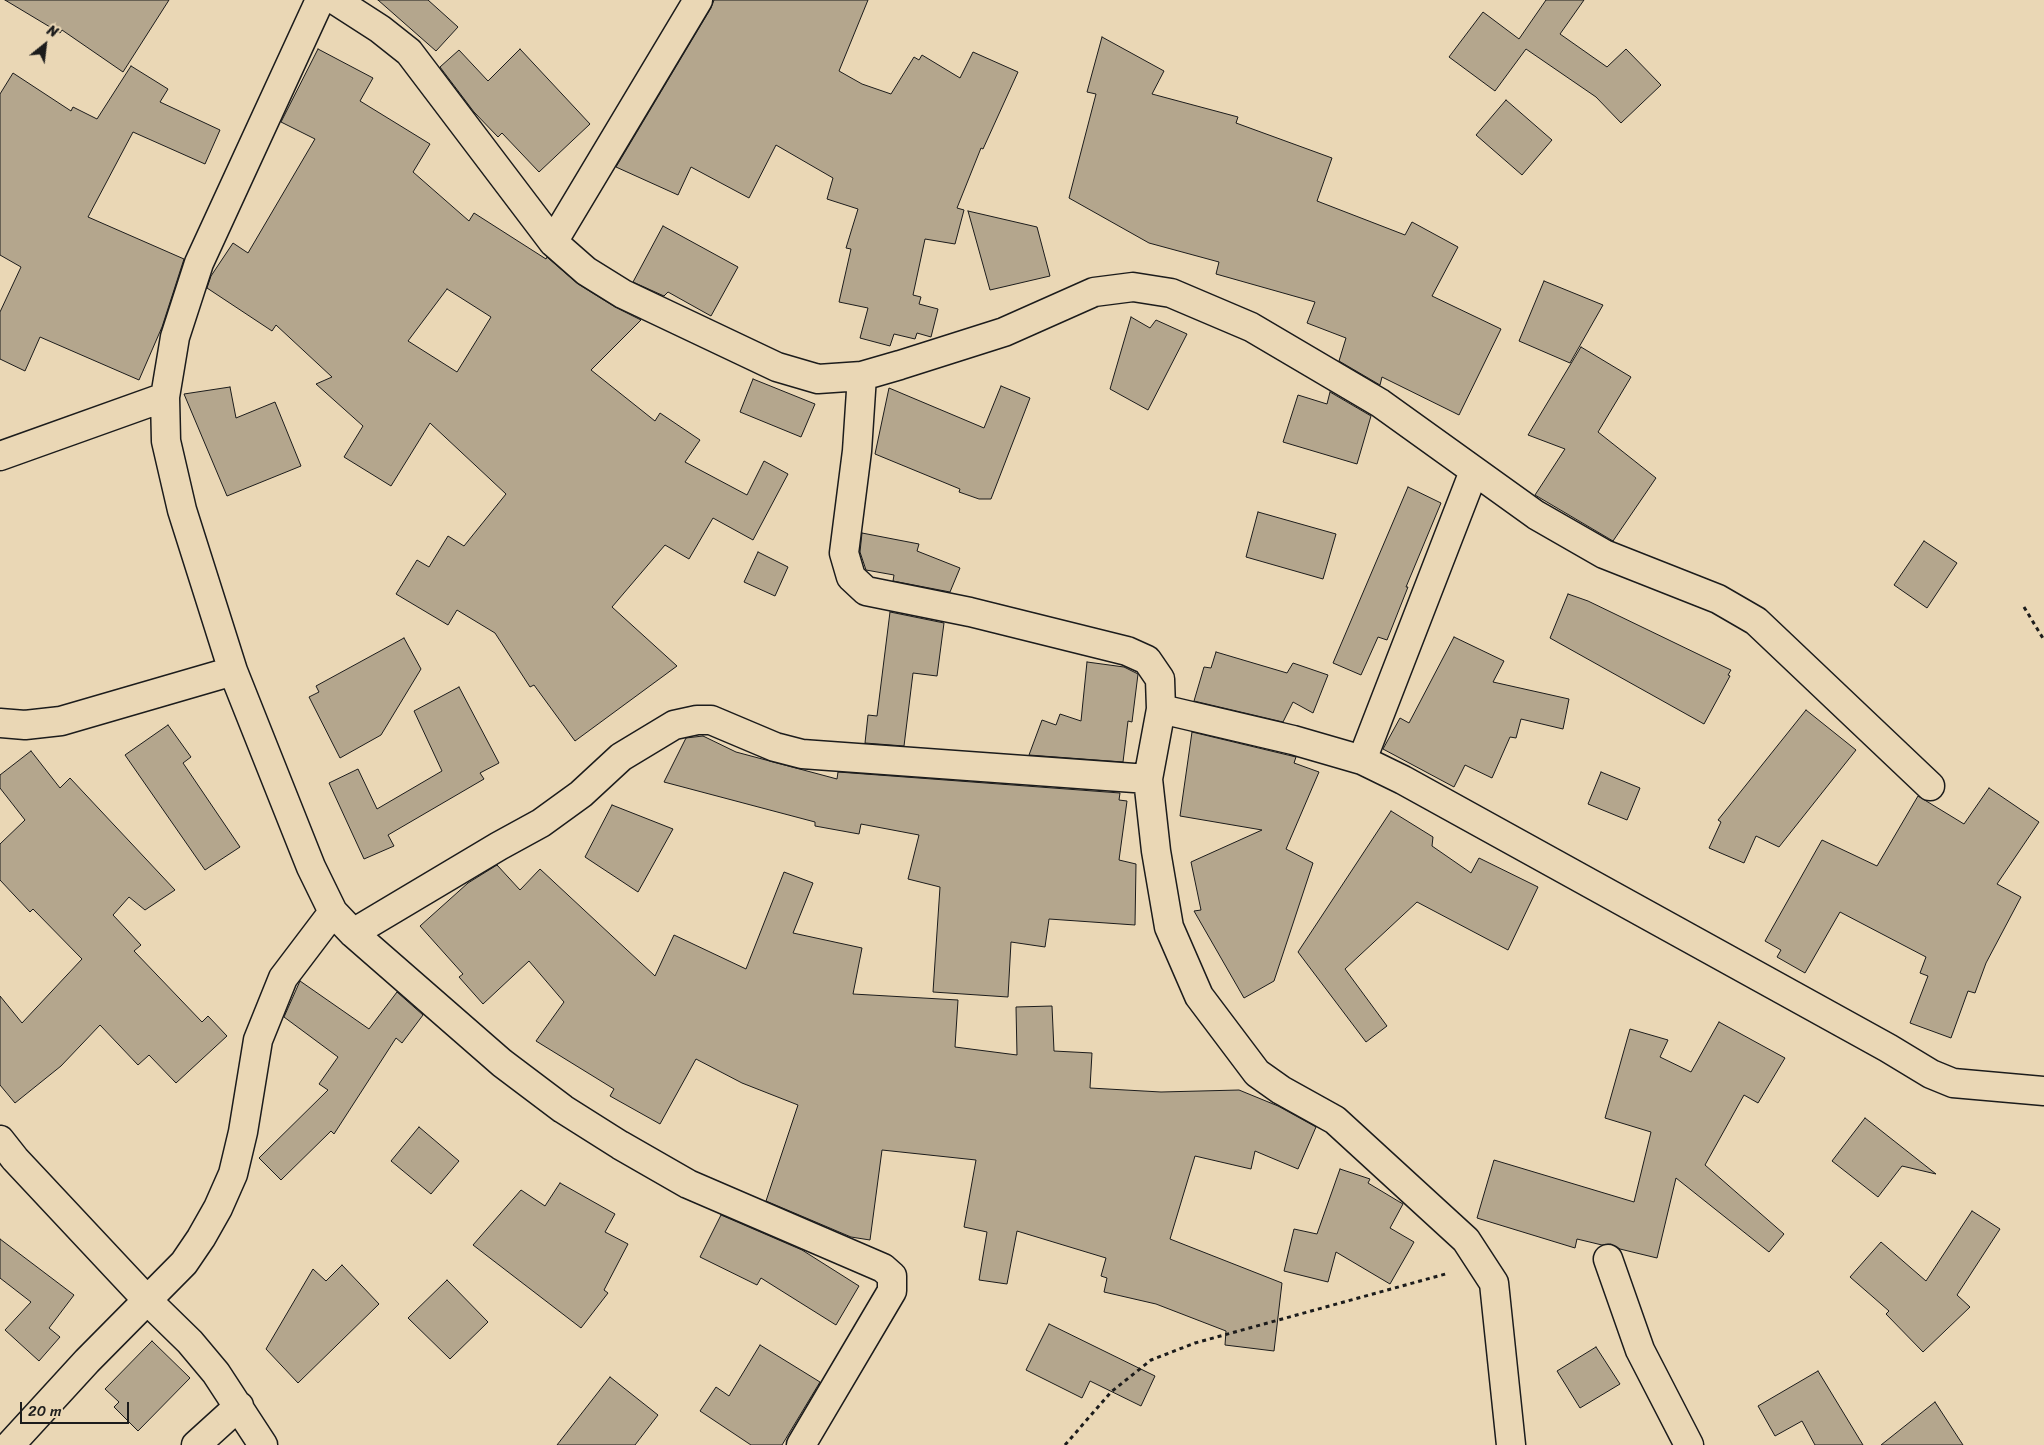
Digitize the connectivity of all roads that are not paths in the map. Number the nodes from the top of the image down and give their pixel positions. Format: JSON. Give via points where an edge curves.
{"nodes":[{"id":1,"x":320,"y":0,"type":"edge"},
{"id":2,"x":335,"y":0,"type":"edge"},
{"id":3,"x":698,"y":0,"type":"edge"},
{"id":4,"x":553,"y":242,"type":"junction"},
{"id":5,"x":862,"y":376,"type":"junction"},
{"id":6,"x":165,"y":396,"type":"junction"},
{"id":7,"x":0,"y":456,"type":"edge"},
{"id":8,"x":1474,"y":471,"type":"junction"},
{"id":9,"x":234,"y":671,"type":"junction"},
{"id":10,"x":1161,"y":710,"type":"junction"},
{"id":11,"x":0,"y":723,"type":"edge"},
{"id":12,"x":1362,"y":760,"type":"junction"},
{"id":13,"x":1148,"y":779,"type":"junction"},
{"id":14,"x":1930,"y":786,"type":"dead end"},
{"id":15,"x":333,"y":912,"type":"junction"},
{"id":16,"x":352,"y":933,"type":"junction"},
{"id":17,"x":2044,"y":1091,"type":"edge"},
{"id":18,"x":0,"y":1140,"type":"edge"},
{"id":19,"x":1608,"y":1259,"type":"dead end"},
{"id":20,"x":148,"y":1301,"type":"junction"},
{"id":21,"x":239,"y":1406,"type":"junction"},
{"id":22,"x":10,"y":1445,"type":"edge"},
{"id":23,"x":196,"y":1445,"type":"edge"},
{"id":24,"x":264,"y":1445,"type":"edge"},
{"id":25,"x":801,"y":1445,"type":"edge"},
{"id":26,"x":1512,"y":1445,"type":"edge"},
{"id":27,"x":1688,"y":1445,"type":"edge"}],
"edges":[{"from":1,"to":6,"type":"street","via":[[199,263],[175,337]]},
{"from":2,"to":4,"type":"street","via":[[409,52]]},
{"from":3,"to":4,"type":"street"},
{"from":4,"to":5,"type":"street","via":[[586,271],[623,294],[778,367],[818,379]]},
{"from":5,"to":8,"type":"street","via":[[1004,332],[1094,292],[1133,287],[1171,293],[1251,327],[1380,403]]},
{"from":5,"to":10,"type":"street","via":[[857,451],[844,553],[851,577],[866,591],[970,612],[1127,651],[1147,660],[1160,678]]},
{"from":6,"to":7,"type":"street"},
{"from":6,"to":9,"type":"street","via":[[166,441],[182,510]]},
{"from":8,"to":12,"type":"street"},
{"from":8,"to":14,"type":"street","via":[[1536,515],[1604,554],[1718,599],[1756,621]]},
{"from":9,"to":11,"type":"street","via":[[61,721],[24,725]]},
{"from":9,"to":15,"type":"street","via":[[311,867]]},
{"from":10,"to":12,"type":"street","via":[[1293,740]]},
{"from":10,"to":13,"type":"street"},
{"from":12,"to":17,"type":"street","via":[[1931,1074],[1953,1083]]},
{"from":13,"to":16,"type":"street","via":[[802,754],[775,747],[711,720],[697,720],[674,725],[621,757],[581,794],[541,824]]},
{"from":13,"to":26,"type":"street","via":[[1169,927],[1200,996],[1257,1073],[1335,1120],[1466,1240],[1494,1283]]},
{"from":15,"to":16,"type":"street"},
{"from":15,"to":20,"type":"street","via":[[283,978],[258,1040],[233,1174],[218,1208],[184,1263]]},
{"from":16,"to":25,"type":"street","via":[[502,1063],[563,1109],[688,1184],[883,1268],[892,1276],[892,1291]]},
{"from":18,"to":20,"type":"street","via":[[14,1159]]},
{"from":19,"to":27,"type":"street","via":[[1640,1350]]},
{"from":20,"to":21,"type":"street","via":[[190,1342]]},
{"from":20,"to":22,"type":"street","via":[[86,1361]]},
{"from":21,"to":23,"type":"street"},
{"from":21,"to":24,"type":"street"}]}
